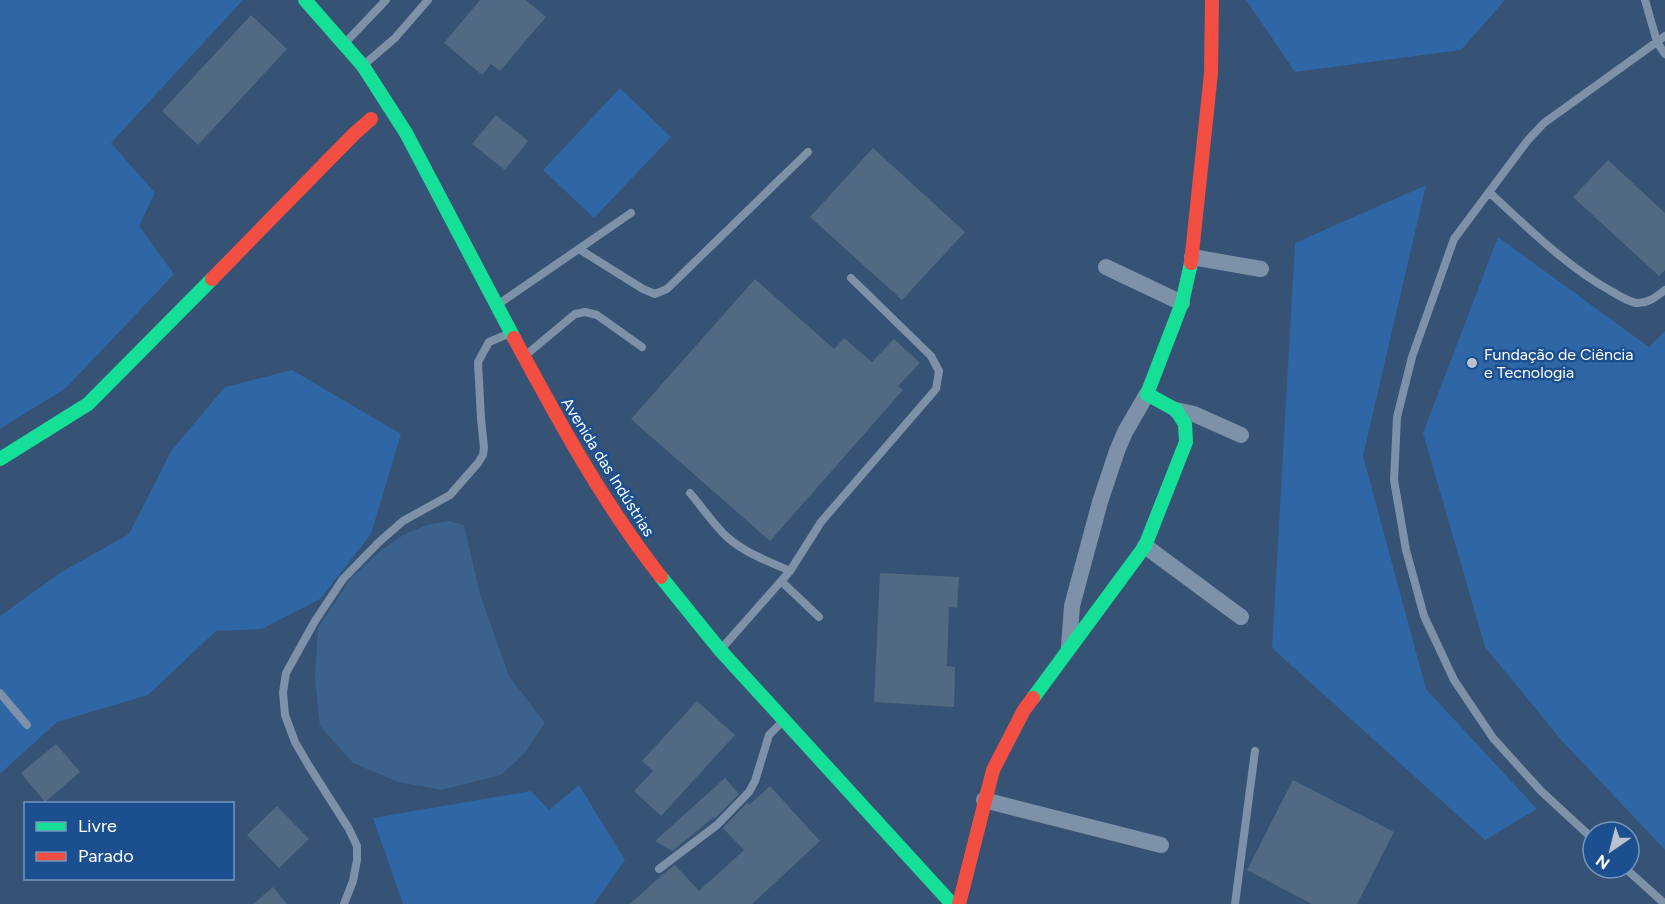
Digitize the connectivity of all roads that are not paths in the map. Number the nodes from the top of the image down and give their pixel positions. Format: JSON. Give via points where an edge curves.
{"nodes":[{"id":1,"x":305,"y":0,"type":"edge"},
{"id":2,"x":386,"y":0,"type":"edge"},
{"id":3,"x":428,"y":0,"type":"edge"},
{"id":4,"x":1212,"y":0,"type":"edge"},
{"id":5,"x":1645,"y":0,"type":"edge"},
{"id":6,"x":1661,"y":39,"type":"edge"},
{"id":7,"x":344,"y":44,"type":"junction"},
{"id":8,"x":1665,"y":54,"type":"edge"},
{"id":9,"x":363,"y":66,"type":"junction"},
{"id":10,"x":371,"y":119,"type":"dead end"},
{"id":11,"x":808,"y":152,"type":"dead end"},
{"id":12,"x":1489,"y":192,"type":"junction"},
{"id":13,"x":631,"y":213,"type":"dead end"},
{"id":14,"x":579,"y":249,"type":"junction"},
{"id":15,"x":1192,"y":257,"type":"junction"},
{"id":16,"x":1106,"y":267,"type":"dead end"},
{"id":17,"x":1261,"y":269,"type":"dead end"},
{"id":18,"x":851,"y":278,"type":"dead end"},
{"id":19,"x":1665,"y":290,"type":"edge"},
{"id":20,"x":1182,"y":303,"type":"junction"},
{"id":21,"x":497,"y":305,"type":"junction"},
{"id":22,"x":512,"y":333,"type":"junction"},
{"id":23,"x":642,"y":347,"type":"dead end"},
{"id":24,"x":524,"y":356,"type":"junction"},
{"id":25,"x":1148,"y":394,"type":"junction"},
{"id":26,"x":1176,"y":410,"type":"junction"},
{"id":27,"x":1241,"y":435,"type":"dead end"},
{"id":28,"x":0,"y":459,"type":"edge"},
{"id":29,"x":690,"y":493,"type":"dead end"},
{"id":30,"x":1145,"y":546,"type":"junction"},
{"id":31,"x":790,"y":571,"type":"junction"},
{"id":32,"x":781,"y":581,"type":"junction"},
{"id":33,"x":819,"y":617,"type":"dead end"},
{"id":34,"x":1240,"y":617,"type":"dead end"},
{"id":35,"x":1069,"y":647,"type":"junction"},
{"id":36,"x":720,"y":650,"type":"junction"},
{"id":37,"x":0,"y":693,"type":"edge"},
{"id":38,"x":784,"y":721,"type":"junction"},
{"id":39,"x":27,"y":725,"type":"dead end"},
{"id":40,"x":1255,"y":751,"type":"dead end"},
{"id":41,"x":984,"y":800,"type":"junction"},
{"id":42,"x":1581,"y":828,"type":"edge"},
{"id":43,"x":1161,"y":844,"type":"dead end"},
{"id":44,"x":658,"y":869,"type":"dead end"},
{"id":45,"x":1638,"y":880,"type":"edge"},
{"id":46,"x":344,"y":904,"type":"edge"},
{"id":47,"x":951,"y":904,"type":"edge"},
{"id":48,"x":959,"y":904,"type":"edge"},
{"id":49,"x":1235,"y":904,"type":"edge"},
{"id":50,"x":1665,"y":904,"type":"edge"}],
"edges":[{"from":1,"to":7,"type":"street","name":"Avenida das Indústrias"},
{"from":2,"to":7,"type":"lane"},
{"from":3,"to":9,"type":"lane","via":[[395,38]]},
{"from":4,"to":15,"type":"street","via":[[1211,73]]},
{"from":5,"to":6,"type":"lane"},
{"from":6,"to":8,"type":"lane"},
{"from":6,"to":12,"type":"lane","via":[[1544,123]]},
{"from":7,"to":9,"type":"street","name":"Avenida das Indústrias"},
{"from":9,"to":21,"type":"street","name":"Avenida das Indústrias","via":[[406,133]]},
{"from":10,"to":28,"type":"street","via":[[88,404]]},
{"from":11,"to":14,"type":"lane","via":[[667,289],[655,294],[643,290]]},
{"from":12,"to":19,"type":"lane","via":[[1592,280],[1623,298],[1645,303]]},
{"from":12,"to":42,"type":"lane","via":[[1454,238],[1412,357],[1397,417],[1394,480],[1406,550],[1424,616],[1454,680],[1493,738]]},
{"from":13,"to":14,"type":"lane"},
{"from":14,"to":21,"type":"lane"},
{"from":15,"to":17,"type":"street"},
{"from":15,"to":20,"type":"street"},
{"from":16,"to":20,"type":"street"},
{"from":18,"to":31,"type":"lane","via":[[931,356],[939,370],[936,389],[821,522]]},
{"from":20,"to":25,"type":"street"},
{"from":21,"to":22,"type":"street","name":"Avenida das Indústrias"},
{"from":22,"to":24,"type":"street","name":"Avenida das Indústrias"},
{"from":22,"to":46,"type":"lane","via":[[489,342],[478,362],[484,448],[478,463],[450,495],[403,521],[343,579],[286,673],[285,715],[295,742],[357,846],[353,881]]},
{"from":23,"to":24,"type":"lane","via":[[597,315],[585,312],[575,314]]},
{"from":24,"to":36,"type":"street","name":"Avenida das Indústrias","via":[[563,430],[637,546]]},
{"from":25,"to":26,"type":"street"},
{"from":25,"to":35,"type":"street","via":[[1125,432],[1100,502],[1072,606]]},
{"from":26,"to":27,"type":"street"},
{"from":26,"to":30,"type":"street","via":[[1185,424],[1186,442]]},
{"from":29,"to":31,"type":"lane","via":[[736,544]]},
{"from":30,"to":34,"type":"street"},
{"from":30,"to":35,"type":"street"},
{"from":31,"to":32,"type":"lane"},
{"from":32,"to":33,"type":"lane"},
{"from":32,"to":36,"type":"lane"},
{"from":35,"to":41,"type":"street","via":[[1024,710],[993,770]]},
{"from":36,"to":38,"type":"street","name":"Avenida das Indústrias"},
{"from":37,"to":39,"type":"lane"},
{"from":38,"to":44,"type":"lane","via":[[769,735],[749,792],[717,825]]},
{"from":38,"to":47,"type":"street","name":"Avenida das Indústrias"},
{"from":40,"to":49,"type":"lane"},
{"from":41,"to":43,"type":"street"},
{"from":41,"to":48,"type":"street"},
{"from":45,"to":50,"type":"lane"}]}
